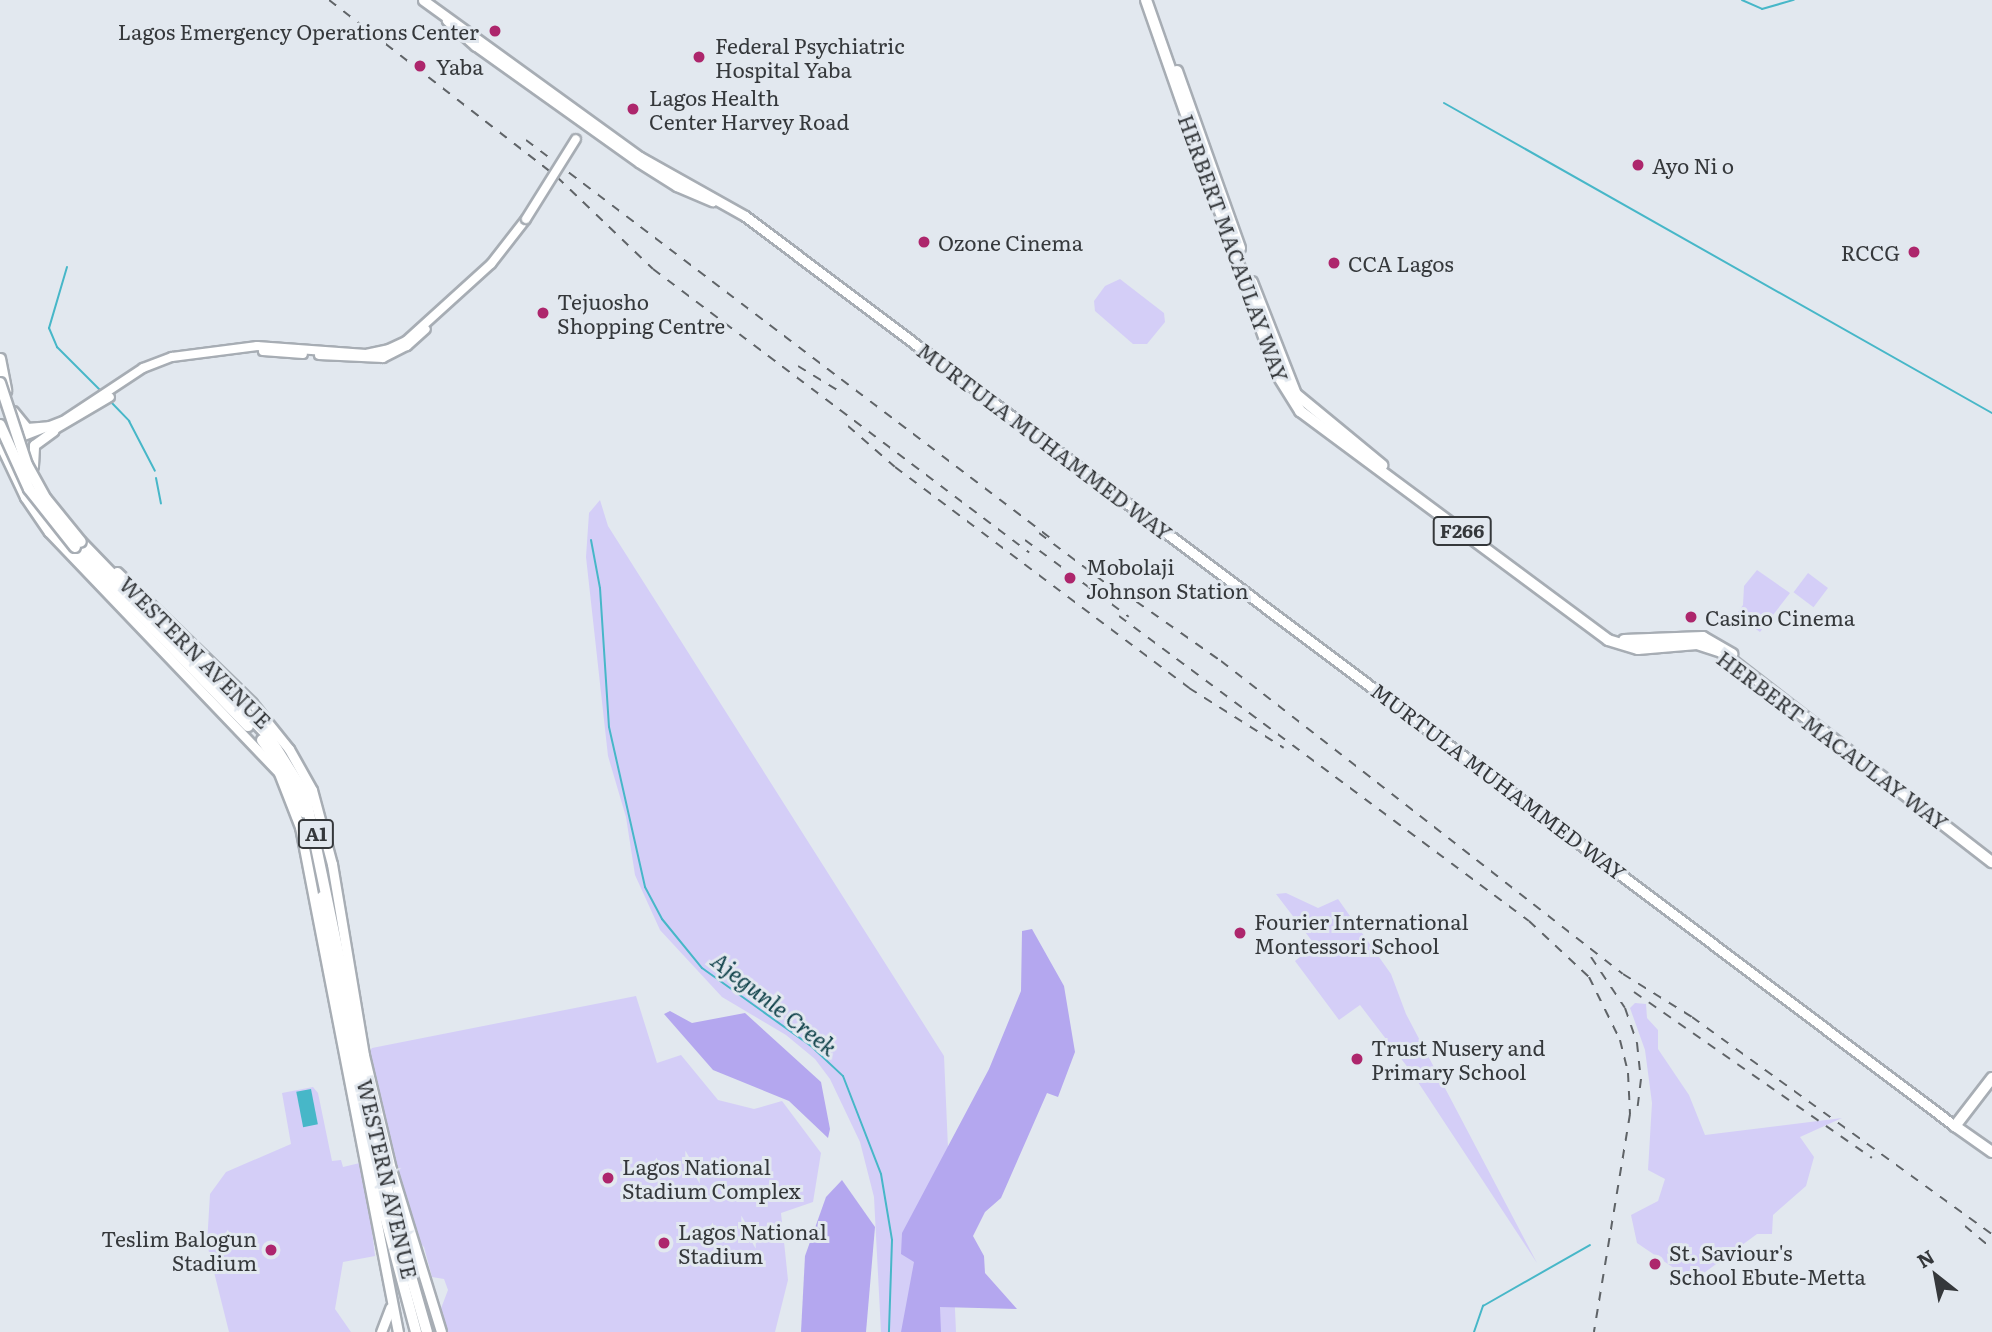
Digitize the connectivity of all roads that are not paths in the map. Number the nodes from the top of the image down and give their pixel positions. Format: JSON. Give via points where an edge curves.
{"nodes":[{"id":1,"x":423,"y":0,"type":"edge"},
{"id":2,"x":1146,"y":0,"type":"edge"},
{"id":3,"x":1152,"y":0,"type":"edge"},
{"id":4,"x":445,"y":20,"type":"junction"},
{"id":5,"x":581,"y":121,"type":"junction"},
{"id":6,"x":594,"y":130,"type":"junction"},
{"id":7,"x":576,"y":139,"type":"junction"},
{"id":8,"x":745,"y":216,"type":"junction"},
{"id":9,"x":0,"y":358,"type":"edge"},
{"id":10,"x":0,"y":383,"type":"edge"},
{"id":11,"x":11,"y":409,"type":"junction"},
{"id":12,"x":0,"y":425,"type":"edge"},
{"id":13,"x":52,"y":429,"type":"junction"},
{"id":14,"x":21,"y":440,"type":"junction"},
{"id":15,"x":0,"y":447,"type":"edge"},
{"id":16,"x":33,"y":466,"type":"junction"},
{"id":17,"x":0,"y":468,"type":"edge"},
{"id":18,"x":16,"y":481,"type":"junction"},
{"id":19,"x":78,"y":545,"type":"junction"},
{"id":20,"x":138,"y":619,"type":"junction"},
{"id":21,"x":161,"y":621,"type":"junction"},
{"id":22,"x":200,"y":660,"type":"junction"},
{"id":23,"x":179,"y":662,"type":"junction"},
{"id":24,"x":1992,"y":860,"type":"edge"},
{"id":25,"x":347,"y":969,"type":"junction"},
{"id":26,"x":359,"y":1031,"type":"junction"},
{"id":27,"x":348,"y":1066,"type":"junction"},
{"id":28,"x":1992,"y":1077,"type":"edge"},
{"id":29,"x":360,"y":1123,"type":"junction"},
{"id":30,"x":1955,"y":1126,"type":"junction"},
{"id":31,"x":1992,"y":1152,"type":"edge"},
{"id":32,"x":386,"y":1208,"type":"junction"},
{"id":33,"x":391,"y":1299,"type":"junction"},
{"id":34,"x":381,"y":1332,"type":"edge"},
{"id":35,"x":398,"y":1332,"type":"edge"},
{"id":36,"x":416,"y":1332,"type":"edge"},
{"id":37,"x":427,"y":1332,"type":"edge"},
{"id":38,"x":441,"y":1332,"type":"edge"}],
"edges":[{"from":1,"to":4,"type":"main road","name":"MURTULA MUHAMMED WAY"},
{"from":2,"to":24,"type":"highway","name":"HERBERT MACAULAY WAY","number":"F266","via":[[1277,374],[1300,411],[1608,640],[1638,649],[1697,644],[1728,657]]},
{"from":3,"to":24,"type":"highway","name":"HERBERT MACAULAY WAY","number":"F266","via":[[1283,370],[1306,406],[1613,636],[1640,642],[1703,638],[1723,646]]},
{"from":4,"to":5,"type":"main road"},
{"from":4,"to":8,"type":"main road","name":"MURTULA MUHAMMED WAY","via":[[640,157]]},
{"from":5,"to":6,"type":"main road"},
{"from":5,"to":7,"type":"main road"},
{"from":6,"to":7,"type":"main road"},
{"from":6,"to":8,"type":"main road","via":[[677,187]]},
{"from":7,"to":13,"type":"main road","bridge":true,"via":[[526,219],[491,264],[406,341],[384,351],[257,346],[157,361]]},
{"from":8,"to":30,"type":"main road","name":"MURTULA MUHAMMED WAY"},
{"from":9,"to":11,"type":"main road","name":"WESTERN AVENUE"},
{"from":10,"to":19,"type":"highway","name":"WESTERN AVENUE","number":"A1","bridge":true,"via":[[27,465]]},
{"from":11,"to":13,"type":"main road","via":[[27,428]]},
{"from":11,"to":14,"type":"main road","name":"WESTERN AVENUE"},
{"from":12,"to":19,"type":"highway","name":"WESTERN AVENUE","number":"A1","bridge":true,"via":[[29,489]]},
{"from":13,"to":14,"type":"main road"},
{"from":13,"to":16,"type":"main road","via":[[34,445]]},
{"from":14,"to":15,"type":"main road"},
{"from":14,"to":16,"type":"main road","name":"WESTERN AVENUE"},
{"from":15,"to":18,"type":"main road","name":"WESTERN AVENUE"},
{"from":16,"to":21,"type":"main road","name":"WESTERN AVENUE","via":[[76,528]]},
{"from":17,"to":18,"type":"main road"},
{"from":18,"to":20,"type":"main road","name":"WESTERN AVENUE","via":[[49,533]]},
{"from":19,"to":20,"type":"highway","name":"WESTERN AVENUE","number":"A1"},
{"from":19,"to":21,"type":"highway","name":"WESTERN AVENUE","number":"A1"},
{"from":20,"to":23,"type":"highway","name":"WESTERN AVENUE","number":"A1"},
{"from":20,"to":23,"type":"highway"},
{"from":21,"to":22,"type":"highway","name":"WESTERN AVENUE","number":"A1"},
{"from":21,"to":22,"type":"highway"},
{"from":22,"to":25,"type":"highway","name":"WESTERN AVENUE","number":"A1","via":[[270,737],[299,780],[316,831]]},
{"from":23,"to":27,"type":"highway","name":"WESTERN AVENUE","number":"A1","via":[[267,745],[291,780],[310,833]]},
{"from":25,"to":26,"type":"highway","name":"WESTERN AVENUE","number":"A1"},
{"from":25,"to":26,"type":"highway"},
{"from":26,"to":32,"type":"highway","name":"WESTERN AVENUE","number":"A1"},
{"from":26,"to":38,"type":"main road","name":"WESTERN AVENUE","via":[[397,1194]]},
{"from":27,"to":29,"type":"highway","name":"WESTERN AVENUE","number":"A1"},
{"from":27,"to":29,"type":"highway"},
{"from":28,"to":30,"type":"highway"},
{"from":29,"to":32,"type":"highway","name":"WESTERN AVENUE","number":"A1"},
{"from":29,"to":33,"type":"main road","name":"WESTERN AVENUE"},
{"from":30,"to":31,"type":"highway","name":"MURTULA MUHAMMED WAY"},
{"from":32,"to":36,"type":"highway","name":"WESTERN AVENUE","number":"A1"},
{"from":32,"to":37,"type":"highway","name":"WESTERN AVENUE","number":"A1"},
{"from":33,"to":34,"type":"main road"},
{"from":33,"to":35,"type":"main road","name":"WESTERN AVENUE"}]}
